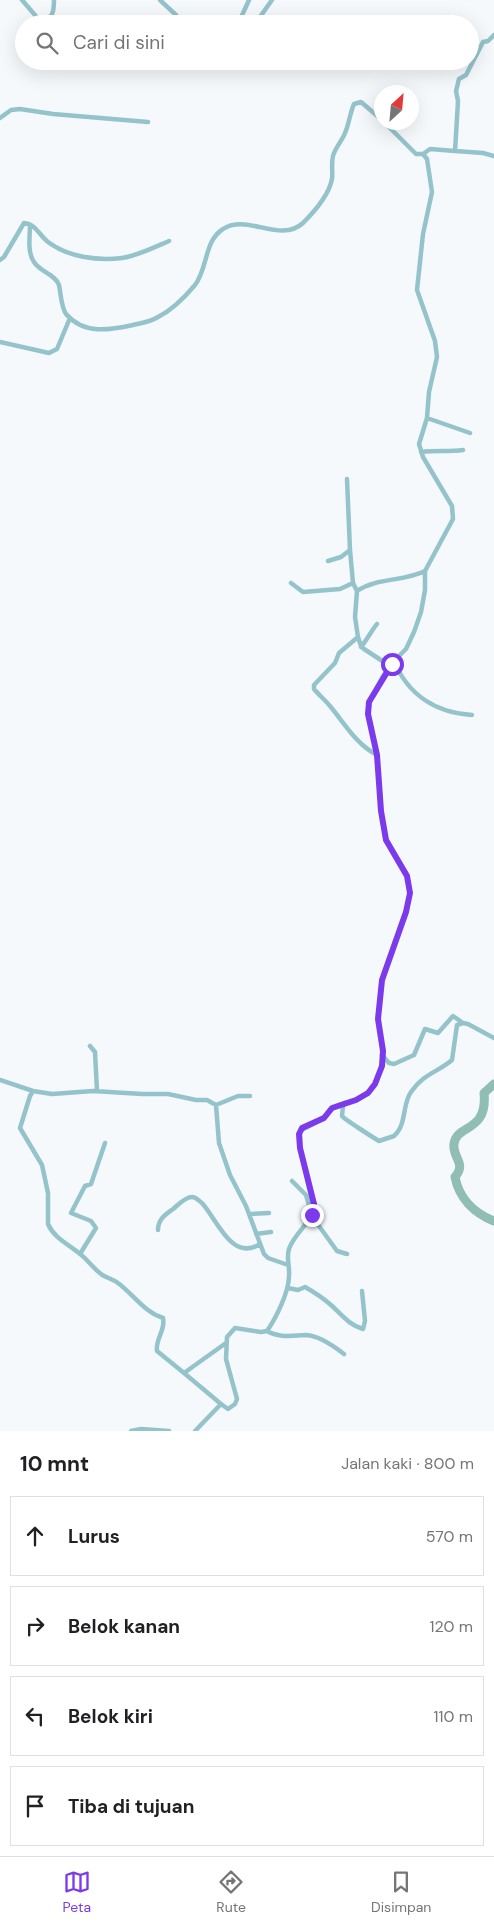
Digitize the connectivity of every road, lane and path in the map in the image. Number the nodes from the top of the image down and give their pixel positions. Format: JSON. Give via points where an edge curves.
{"nodes":[{"id":1,"x":22,"y":0,"type":"edge"},
{"id":2,"x":54,"y":0,"type":"edge"},
{"id":3,"x":160,"y":0,"type":"edge"},
{"id":4,"x":249,"y":0,"type":"edge"},
{"id":5,"x":272,"y":0,"type":"edge"},
{"id":6,"x":34,"y":15,"type":"edge"},
{"id":7,"x":52,"y":15,"type":"edge"},
{"id":8,"x":176,"y":15,"type":"edge"},
{"id":9,"x":242,"y":15,"type":"edge"},
{"id":10,"x":261,"y":15,"type":"edge"},
{"id":11,"x":494,"y":35,"type":"edge"},
{"id":12,"x":479,"y":50,"type":"edge"},
{"id":13,"x":469,"y":70,"type":"edge"},
{"id":14,"x":374,"y":113,"type":"edge"},
{"id":15,"x":0,"y":118,"type":"edge"},
{"id":16,"x":148,"y":122,"type":"dead end"},
{"id":17,"x":392,"y":130,"type":"edge"},
{"id":18,"x":455,"y":151,"type":"junction"},
{"id":19,"x":423,"y":154,"type":"junction"},
{"id":20,"x":494,"y":156,"type":"edge"},
{"id":21,"x":30,"y":225,"type":"junction"},
{"id":22,"x":169,"y":241,"type":"dead end"},
{"id":23,"x":0,"y":260,"type":"edge"},
{"id":24,"x":70,"y":318,"type":"junction"},
{"id":25,"x":0,"y":342,"type":"edge"},
{"id":26,"x":427,"y":418,"type":"junction"},
{"id":27,"x":470,"y":433,"type":"dead end"},
{"id":28,"x":463,"y":450,"type":"dead end"},
{"id":29,"x":421,"y":452,"type":"junction"},
{"id":30,"x":347,"y":479,"type":"dead end"},
{"id":31,"x":350,"y":550,"type":"junction"},
{"id":32,"x":328,"y":561,"type":"dead end"},
{"id":33,"x":425,"y":571,"type":"junction"},
{"id":34,"x":291,"y":583,"type":"dead end"},
{"id":35,"x":353,"y":583,"type":"junction"},
{"id":36,"x":357,"y":591,"type":"junction"},
{"id":37,"x":377,"y":624,"type":"dead end"},
{"id":38,"x":358,"y":637,"type":"junction"},
{"id":39,"x":361,"y":647,"type":"junction"},
{"id":40,"x":394,"y":661,"type":"junction"},
{"id":41,"x":390,"y":666,"type":"junction"},
{"id":42,"x":472,"y":715,"type":"dead end"},
{"id":43,"x":377,"y":755,"type":"junction"},
{"id":44,"x":463,"y":1022,"type":"junction"},
{"id":45,"x":494,"y":1038,"type":"edge"},
{"id":46,"x":90,"y":1046,"type":"dead end"},
{"id":47,"x":382,"y":1055,"type":"junction"},
{"id":48,"x":0,"y":1080,"type":"edge"},
{"id":49,"x":33,"y":1091,"type":"junction"},
{"id":50,"x":97,"y":1091,"type":"junction"},
{"id":51,"x":250,"y":1096,"type":"dead end"},
{"id":52,"x":345,"y":1103,"type":"junction"},
{"id":53,"x":216,"y":1105,"type":"junction"},
{"id":54,"x":104,"y":1144,"type":"dead end"},
{"id":55,"x":292,"y":1181,"type":"dead end"},
{"id":56,"x":269,"y":1213,"type":"dead end"},
{"id":57,"x":249,"y":1214,"type":"junction"},
{"id":58,"x":311,"y":1217,"type":"junction"},
{"id":59,"x":158,"y":1230,"type":"dead end"},
{"id":60,"x":271,"y":1232,"type":"dead end"},
{"id":61,"x":256,"y":1234,"type":"junction"},
{"id":62,"x":260,"y":1244,"type":"junction"},
{"id":63,"x":80,"y":1254,"type":"junction"},
{"id":64,"x":347,"y":1254,"type":"dead end"},
{"id":65,"x":288,"y":1265,"type":"junction"},
{"id":66,"x":288,"y":1288,"type":"junction"},
{"id":67,"x":362,"y":1291,"type":"dead end"},
{"id":68,"x":267,"y":1331,"type":"junction"},
{"id":69,"x":226,"y":1344,"type":"junction"},
{"id":70,"x":344,"y":1354,"type":"dead end"},
{"id":71,"x":184,"y":1373,"type":"junction"},
{"id":72,"x":221,"y":1404,"type":"junction"},
{"id":73,"x":131,"y":1431,"type":"edge"},
{"id":74,"x":169,"y":1431,"type":"edge"},
{"id":75,"x":195,"y":1431,"type":"edge"}],
"edges":[{"from":1,"to":6,"type":"street"},
{"from":2,"to":7,"type":"street"},
{"from":3,"to":8,"type":"street"},
{"from":4,"to":9,"type":"street"},
{"from":5,"to":10,"type":"street"},
{"from":11,"to":12,"type":"street","via":[[483,42]]},
{"from":13,"to":18,"type":"street","via":[[459,79],[456,91]]},
{"from":14,"to":24,"type":"street","via":[[361,102],[354,104],[333,157],[332,179],[327,193],[302,224],[282,231],[243,224],[223,229],[214,237],[205,266],[194,285],[151,321],[101,331]]},
{"from":15,"to":16,"type":"street","via":[[20,109]]},
{"from":17,"to":19,"type":"street","via":[[416,154]]},
{"from":18,"to":19,"type":"street","via":[[430,150]]},
{"from":18,"to":20,"type":"street"},
{"from":19,"to":26,"type":"street","via":[[427,159],[432,192],[417,290],[435,341],[437,357]]},
{"from":21,"to":22,"type":"street","via":[[48,242],[74,254],[93,258],[123,258]]},
{"from":21,"to":23,"type":"street","via":[[22,225]]},
{"from":21,"to":24,"type":"street","via":[[30,250],[34,262],[56,280],[65,312]]},
{"from":24,"to":25,"type":"street","via":[[57,349],[49,353]]},
{"from":26,"to":27,"type":"street"},
{"from":26,"to":29,"type":"street","via":[[419,444]]},
{"from":28,"to":29,"type":"street"},
{"from":29,"to":33,"type":"street","via":[[453,512],[453,519]]},
{"from":30,"to":31,"type":"street"},
{"from":31,"to":32,"type":"street"},
{"from":31,"to":35,"type":"street"},
{"from":33,"to":36,"type":"street","via":[[415,576],[377,582]]},
{"from":33,"to":40,"type":"street","via":[[419,620],[406,649]]},
{"from":34,"to":35,"type":"street","via":[[303,592],[340,589]]},
{"from":35,"to":36,"type":"street"},
{"from":36,"to":38,"type":"street","via":[[355,618]]},
{"from":37,"to":39,"type":"street"},
{"from":38,"to":39,"type":"street"},
{"from":38,"to":43,"type":"street","via":[[339,653],[314,689],[353,736]]},
{"from":39,"to":41,"type":"street"},
{"from":40,"to":41,"type":"street"},
{"from":40,"to":42,"type":"street","via":[[400,676],[428,702],[447,711]]},
{"from":41,"to":43,"type":"street","via":[[368,706]]},
{"from":43,"to":47,"type":"street","via":[[386,840],[407,876],[410,893],[382,980],[378,1019]]},
{"from":44,"to":45,"type":"street"},
{"from":44,"to":47,"type":"street","via":[[453,1016],[439,1032],[425,1028],[414,1055],[394,1064]]},
{"from":44,"to":52,"type":"street","via":[[457,1025],[452,1060],[418,1083],[410,1094],[402,1123],[394,1136],[379,1142],[344,1119]]},
{"from":46,"to":50,"type":"street","via":[[95,1052]]},
{"from":47,"to":52,"type":"street","via":[[382,1066],[375,1084],[368,1093]]},
{"from":48,"to":49,"type":"street"},
{"from":49,"to":50,"type":"street","via":[[52,1094]]},
{"from":49,"to":63,"type":"street","via":[[20,1128],[42,1166],[48,1193],[50,1229]]},
{"from":50,"to":53,"type":"street","via":[[168,1094]]},
{"from":51,"to":53,"type":"street","via":[[238,1096]]},
{"from":52,"to":58,"type":"street","via":[[302,1128],[299,1134],[314,1204]]},
{"from":53,"to":57,"type":"street","via":[[219,1143]]},
{"from":54,"to":63,"type":"street","via":[[91,1184],[85,1186],[71,1213],[91,1221],[96,1228]]},
{"from":55,"to":58,"type":"street","via":[[306,1195]]},
{"from":56,"to":57,"type":"street"},
{"from":57,"to":61,"type":"street"},
{"from":58,"to":64,"type":"street","via":[[337,1251]]},
{"from":58,"to":65,"type":"street","via":[[293,1241]]},
{"from":59,"to":62,"type":"street","via":[[162,1217],[192,1197],[203,1204],[227,1238],[239,1248],[252,1249]]},
{"from":60,"to":61,"type":"street"},
{"from":61,"to":62,"type":"street"},
{"from":62,"to":65,"type":"street","via":[[268,1258]]},
{"from":63,"to":71,"type":"street","via":[[155,1316],[163,1318],[157,1351]]},
{"from":65,"to":66,"type":"street"},
{"from":66,"to":67,"type":"street","via":[[298,1290],[305,1287],[354,1326],[363,1329]]},
{"from":66,"to":68,"type":"street"},
{"from":68,"to":69,"type":"street","via":[[235,1328],[227,1337]]},
{"from":68,"to":70,"type":"street","via":[[282,1336],[313,1337]]},
{"from":69,"to":71,"type":"street"},
{"from":69,"to":72,"type":"street","via":[[226,1359],[237,1399],[228,1409]]},
{"from":71,"to":72,"type":"street"},
{"from":72,"to":75,"type":"street"},
{"from":73,"to":74,"type":"street"}]}
